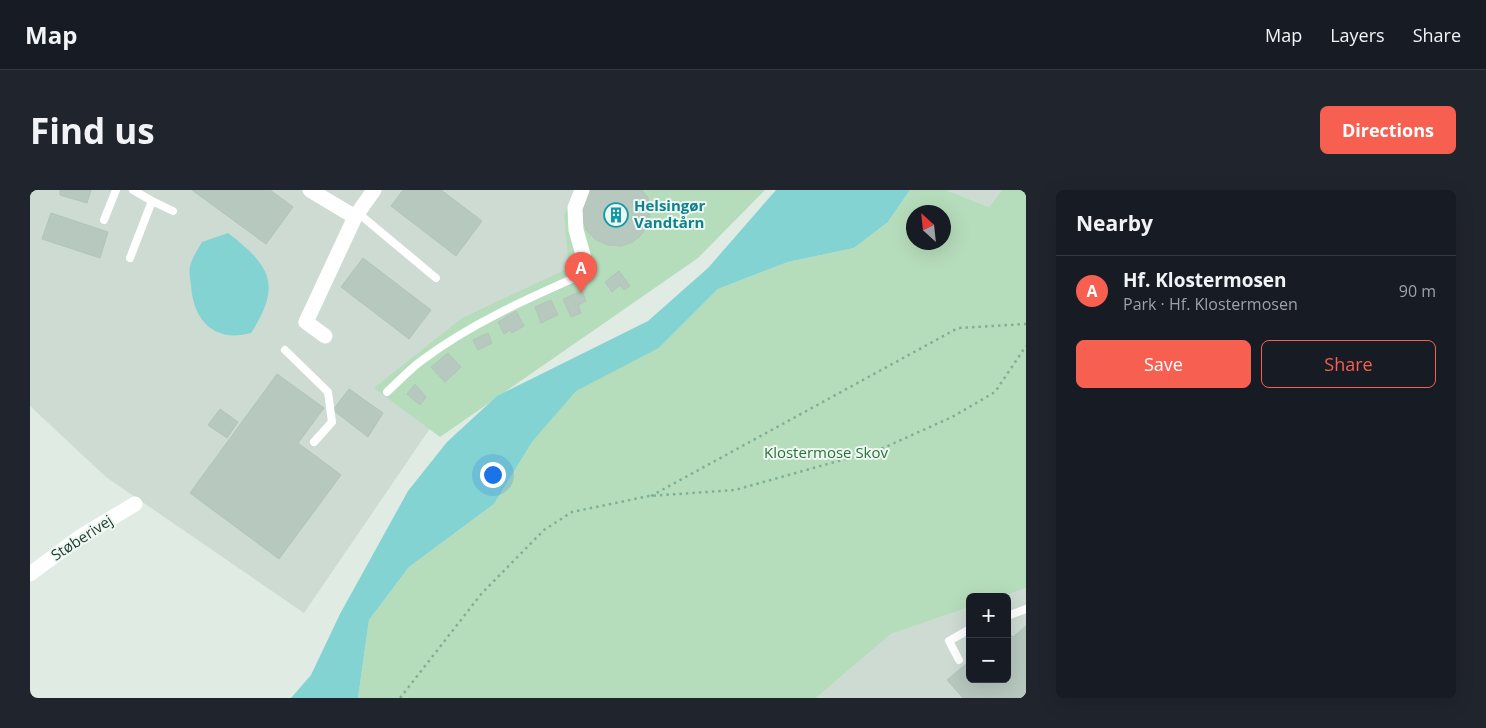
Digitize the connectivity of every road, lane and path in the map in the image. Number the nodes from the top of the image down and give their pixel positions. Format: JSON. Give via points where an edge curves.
{"nodes":[{"id":1,"x":116,"y":190,"type":"edge"},
{"id":2,"x":133,"y":190,"type":"edge"},
{"id":3,"x":310,"y":190,"type":"edge"},
{"id":4,"x":374,"y":190,"type":"edge"},
{"id":5,"x":582,"y":190,"type":"edge"},
{"id":6,"x":152,"y":200,"type":"junction"},
{"id":7,"x":172,"y":211,"type":"dead end"},
{"id":8,"x":357,"y":215,"type":"junction"},
{"id":9,"x":104,"y":220,"type":"dead end"},
{"id":10,"x":130,"y":258,"type":"dead end"},
{"id":11,"x":588,"y":272,"type":"joint"},
{"id":12,"x":436,"y":278,"type":"dead end"},
{"id":13,"x":1026,"y":324,"type":"edge"},
{"id":14,"x":325,"y":336,"type":"dead end"},
{"id":15,"x":1026,"y":346,"type":"edge"},
{"id":16,"x":285,"y":350,"type":"dead end"},
{"id":17,"x":387,"y":392,"type":"dead end"},
{"id":18,"x":314,"y":442,"type":"dead end"},
{"id":19,"x":650,"y":496,"type":"junction"},
{"id":20,"x":135,"y":504,"type":"dead end"},
{"id":21,"x":30,"y":574,"type":"edge"},
{"id":22,"x":1026,"y":610,"type":"edge"},
{"id":23,"x":1011,"y":615,"type":"edge"},
{"id":24,"x":966,"y":632,"type":"edge"},
{"id":25,"x":959,"y":660,"type":"dead end"},
{"id":26,"x":400,"y":698,"type":"edge"}],
"edges":[{"from":1,"to":9,"type":"lane"},
{"from":2,"to":6,"type":"lane"},
{"from":3,"to":8,"type":"street"},
{"from":4,"to":8,"type":"street"},
{"from":5,"to":11,"type":"street","via":[[575,208],[576,230]]},
{"from":6,"to":7,"type":"lane"},
{"from":6,"to":10,"type":"lane"},
{"from":8,"to":12,"type":"lane"},
{"from":8,"to":14,"type":"street","via":[[306,322]]},
{"from":11,"to":17,"type":"lane","via":[[520,303],[455,339],[421,361]]},
{"from":13,"to":19,"type":"path","via":[[958,328]]},
{"from":15,"to":19,"type":"path","via":[[995,392],[952,417],[881,449],[735,490]]},
{"from":16,"to":18,"type":"lane","via":[[328,392],[332,422]]},
{"from":19,"to":26,"type":"path","via":[[572,512],[544,530],[482,593]]},
{"from":20,"to":21,"type":"street","name":"Støberivej","via":[[80,537]]},
{"from":22,"to":23,"type":"lane"},
{"from":24,"to":25,"type":"lane","via":[[949,641]]}]}
